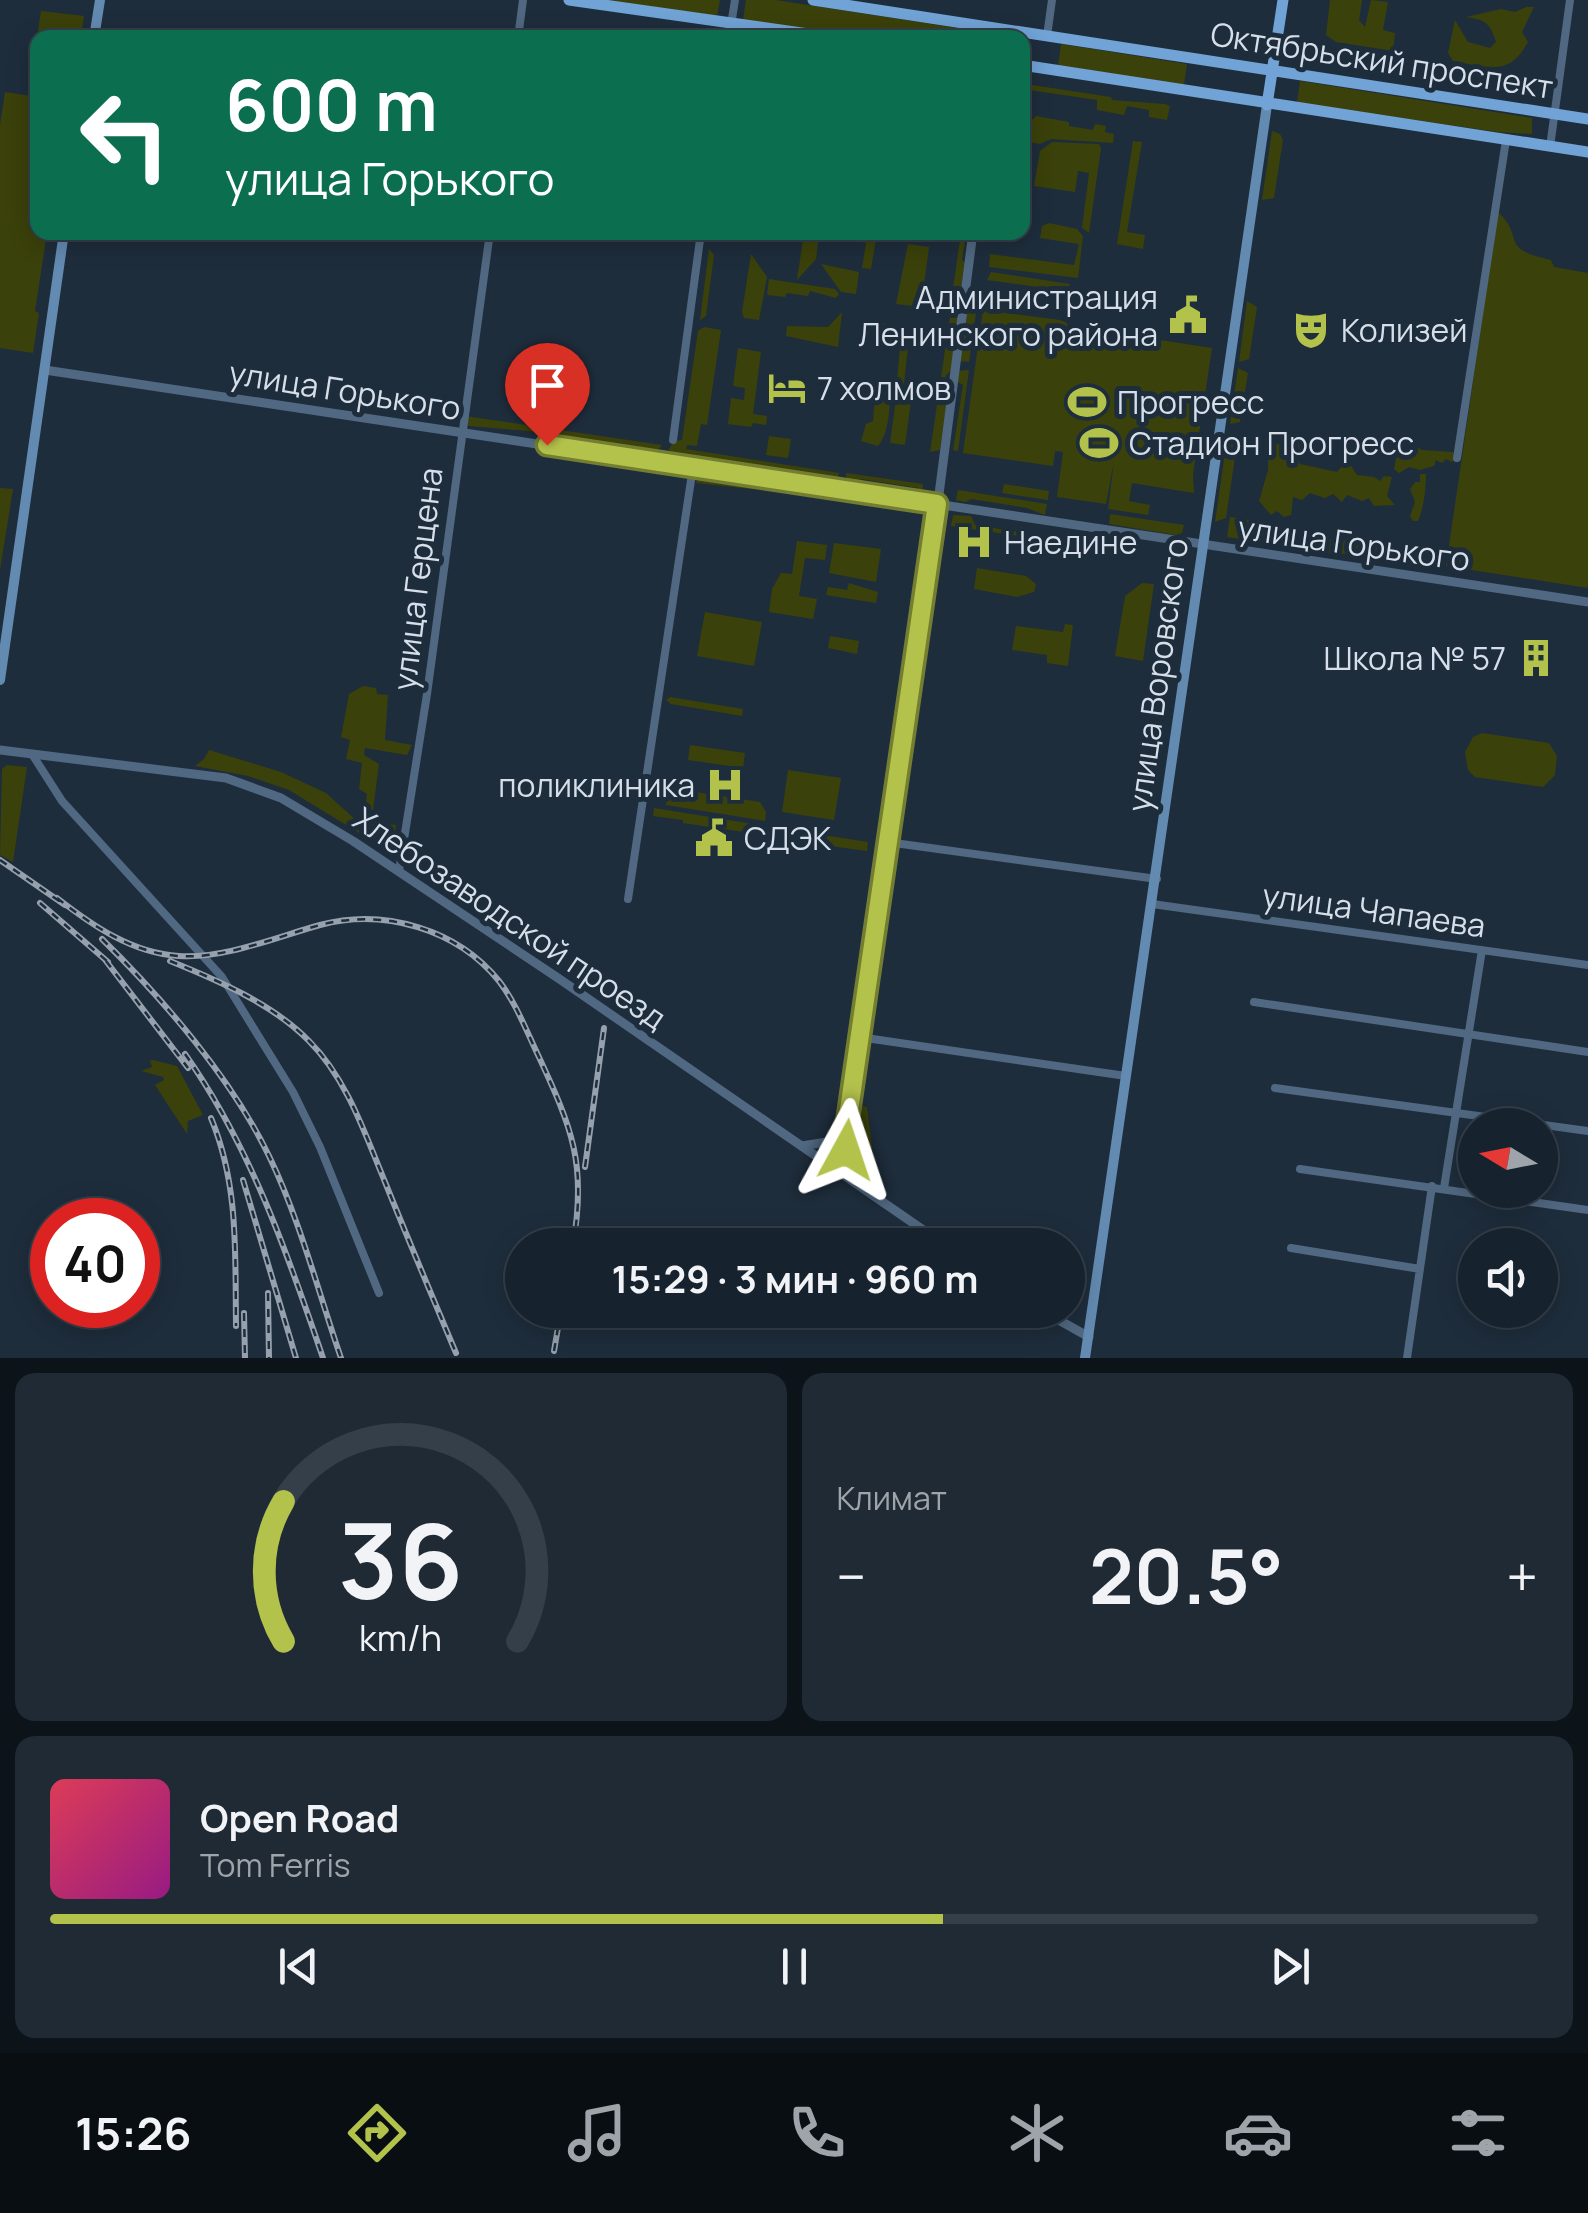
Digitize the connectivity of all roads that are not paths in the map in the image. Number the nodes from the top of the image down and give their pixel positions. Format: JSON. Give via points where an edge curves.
{"nodes":[{"id":1,"x":100,"y":0,"type":"edge"},
{"id":2,"x":524,"y":0,"type":"edge"},
{"id":3,"x":569,"y":0,"type":"edge"},
{"id":4,"x":735,"y":0,"type":"edge"},
{"id":5,"x":813,"y":0,"type":"edge"},
{"id":6,"x":1052,"y":0,"type":"edge"},
{"id":7,"x":1283,"y":0,"type":"edge"},
{"id":8,"x":1570,"y":0,"type":"edge"},
{"id":9,"x":732,"y":22,"type":"junction"},
{"id":10,"x":95,"y":30,"type":"edge"},
{"id":11,"x":519,"y":30,"type":"edge"},
{"id":12,"x":731,"y":30,"type":"edge"},
{"id":13,"x":784,"y":30,"type":"edge"},
{"id":14,"x":985,"y":30,"type":"edge"},
{"id":15,"x":1030,"y":35,"type":"edge"},
{"id":16,"x":1047,"y":36,"type":"junction"},
{"id":17,"x":1030,"y":66,"type":"edge"},
{"id":18,"x":1273,"y":71,"type":"junction"},
{"id":19,"x":1268,"y":105,"type":"junction"},
{"id":20,"x":1554,"y":113,"type":"junction"},
{"id":21,"x":1588,"y":118,"type":"edge"},
{"id":22,"x":1506,"y":140,"type":"junction"},
{"id":23,"x":1550,"y":147,"type":"junction"},
{"id":24,"x":1588,"y":152,"type":"edge"},
{"id":25,"x":63,"y":240,"type":"edge"},
{"id":26,"x":489,"y":240,"type":"edge"},
{"id":27,"x":700,"y":240,"type":"edge"},
{"id":28,"x":972,"y":240,"type":"edge"},
{"id":29,"x":45,"y":370,"type":"junction"},
{"id":30,"x":461,"y":433,"type":"junction"},
{"id":31,"x":673,"y":440,"type":"dead end"},
{"id":32,"x":1457,"y":458,"type":"dead end"},
{"id":33,"x":694,"y":467,"type":"junction"},
{"id":34,"x":937,"y":504,"type":"junction"},
{"id":35,"x":1202,"y":546,"type":"junction"},
{"id":36,"x":1588,"y":602,"type":"edge"},
{"id":37,"x":3,"y":636,"type":"edge"},
{"id":38,"x":0,"y":680,"type":"edge"},
{"id":39,"x":0,"y":750,"type":"edge"},
{"id":40,"x":32,"y":754,"type":"junction"},
{"id":41,"x":887,"y":842,"type":"junction"},
{"id":42,"x":399,"y":871,"type":"junction"},
{"id":43,"x":1157,"y":879,"type":"junction"},
{"id":44,"x":628,"y":899,"type":"dead end"},
{"id":45,"x":1152,"y":904,"type":"junction"},
{"id":46,"x":1482,"y":950,"type":"junction"},
{"id":47,"x":1588,"y":965,"type":"edge"},
{"id":48,"x":1254,"y":1002,"type":"dead end"},
{"id":49,"x":1468,"y":1034,"type":"junction"},
{"id":50,"x":859,"y":1037,"type":"junction"},
{"id":51,"x":1588,"y":1052,"type":"edge"},
{"id":52,"x":1126,"y":1076,"type":"junction"},
{"id":53,"x":1275,"y":1088,"type":"dead end"},
{"id":54,"x":1456,"y":1112,"type":"junction"},
{"id":55,"x":846,"y":1131,"type":"junction"},
{"id":56,"x":1588,"y":1132,"type":"edge"},
{"id":57,"x":802,"y":1146,"type":"junction"},
{"id":58,"x":1300,"y":1169,"type":"dead end"},
{"id":59,"x":857,"y":1184,"type":"junction"},
{"id":60,"x":1432,"y":1186,"type":"junction"},
{"id":61,"x":1444,"y":1188,"type":"junction"},
{"id":62,"x":1588,"y":1210,"type":"edge"},
{"id":63,"x":920,"y":1228,"type":"edge"},
{"id":64,"x":1292,"y":1248,"type":"dead end"},
{"id":65,"x":1420,"y":1269,"type":"junction"},
{"id":66,"x":380,"y":1293,"type":"dead end"},
{"id":67,"x":1072,"y":1328,"type":"edge"},
{"id":68,"x":1088,"y":1338,"type":"junction"},
{"id":69,"x":1085,"y":1358,"type":"edge"},
{"id":70,"x":1407,"y":1358,"type":"edge"}],
"edges":[{"from":1,"to":10,"type":"main road"},
{"from":2,"to":11,"type":"street"},
{"from":3,"to":9,"type":"main road"},
{"from":4,"to":9,"type":"street"},
{"from":5,"to":14,"type":"main road","name":"Октябрьский проспект"},
{"from":6,"to":16,"type":"street"},
{"from":7,"to":18,"type":"main road","name":"улица Воровского"},
{"from":8,"to":20,"type":"street"},
{"from":9,"to":12,"type":"street"},
{"from":9,"to":13,"type":"main road"},
{"from":15,"to":16,"type":"main road","name":"Октябрьский проспект"},
{"from":16,"to":18,"type":"main road","name":"Октябрьский проспект"},
{"from":17,"to":19,"type":"main road","name":"Октябрьский проспект"},
{"from":18,"to":19,"type":"main road","name":"улица Воровского"},
{"from":18,"to":20,"type":"main road","name":"Октябрьский проспект"},
{"from":19,"to":22,"type":"main road","name":"Октябрьский проспект"},
{"from":19,"to":35,"type":"main road","name":"улица Воровского"},
{"from":20,"to":21,"type":"main road","name":"Октябрьский проспект"},
{"from":20,"to":23,"type":"street"},
{"from":22,"to":23,"type":"main road","name":"Октябрьский проспект"},
{"from":22,"to":32,"type":"street"},
{"from":23,"to":24,"type":"main road","name":"Октябрьский проспект"},
{"from":25,"to":29,"type":"main road"},
{"from":26,"to":30,"type":"street","name":"улица Герцена"},
{"from":27,"to":31,"type":"street"},
{"from":28,"to":34,"type":"street"},
{"from":29,"to":30,"type":"street","name":"улица Горького"},
{"from":29,"to":37,"type":"main road"},
{"from":30,"to":33,"type":"street","name":"улица Горького"},
{"from":30,"to":42,"type":"street","name":"улица Герцена"},
{"from":33,"to":34,"type":"street","name":"улица Горького"},
{"from":33,"to":44,"type":"street"},
{"from":34,"to":35,"type":"street","name":"улица Горького"},
{"from":34,"to":41,"type":"street"},
{"from":35,"to":36,"type":"street","name":"улица Горького"},
{"from":35,"to":43,"type":"main road","name":"улица Воровского"},
{"from":37,"to":38,"type":"main road"},
{"from":39,"to":40,"type":"street","name":"Хлебозаводской проезд"},
{"from":40,"to":42,"type":"street","name":"Хлебозаводской проезд","via":[[253,786]]},
{"from":40,"to":66,"type":"street","via":[[62,801],[222,977],[293,1092]]},
{"from":41,"to":43,"type":"street"},
{"from":41,"to":50,"type":"street"},
{"from":42,"to":57,"type":"street","name":"Хлебозаводской проезд"},
{"from":43,"to":45,"type":"main road","name":"улица Воровского"},
{"from":45,"to":46,"type":"street","name":"улица Чапаева"},
{"from":45,"to":52,"type":"main road","name":"улица Воровского"},
{"from":46,"to":47,"type":"street","name":"улица Чапаева"},
{"from":46,"to":49,"type":"street"},
{"from":48,"to":49,"type":"street"},
{"from":49,"to":51,"type":"street"},
{"from":49,"to":54,"type":"street"},
{"from":50,"to":52,"type":"street"},
{"from":50,"to":55,"type":"street"},
{"from":52,"to":68,"type":"main road","name":"улица Воровского"},
{"from":53,"to":54,"type":"street"},
{"from":54,"to":56,"type":"street"},
{"from":54,"to":61,"type":"street"},
{"from":55,"to":57,"type":"street"},
{"from":55,"to":59,"type":"street"},
{"from":57,"to":59,"type":"street","name":"Хлебозаводской проезд"},
{"from":58,"to":60,"type":"street"},
{"from":59,"to":63,"type":"street","name":"Хлебозаводской проезд"},
{"from":60,"to":61,"type":"street"},
{"from":60,"to":65,"type":"street"},
{"from":61,"to":62,"type":"street"},
{"from":64,"to":65,"type":"street"},
{"from":65,"to":70,"type":"street"},
{"from":67,"to":68,"type":"street"},
{"from":68,"to":69,"type":"main road","name":"улица Воровского"}]}
